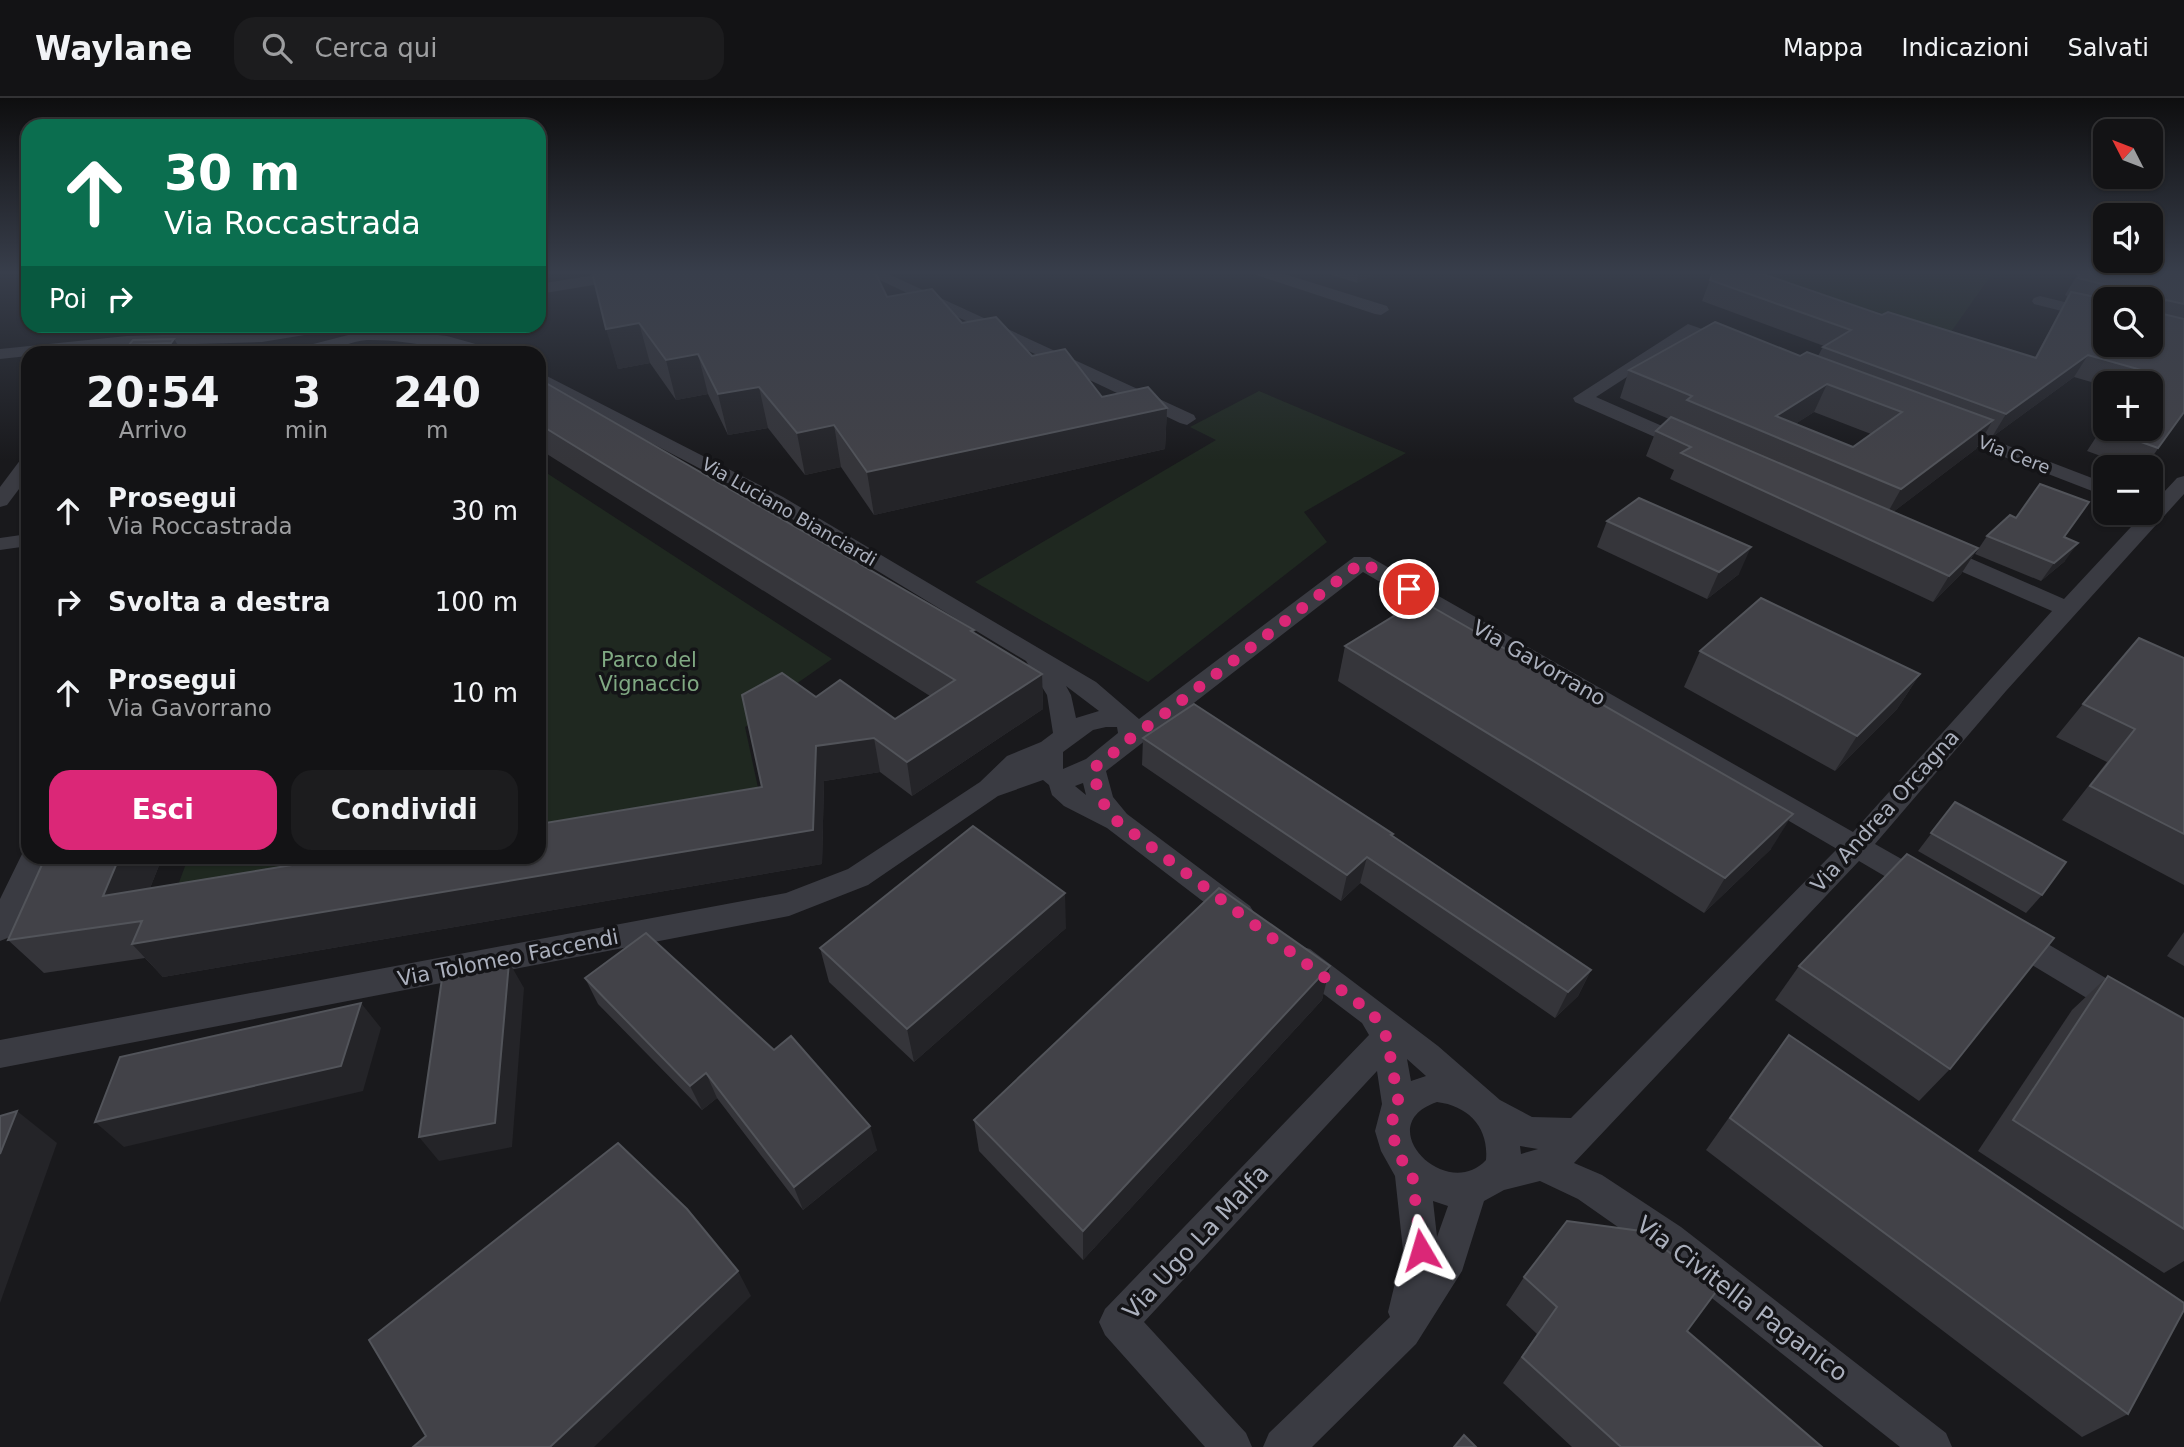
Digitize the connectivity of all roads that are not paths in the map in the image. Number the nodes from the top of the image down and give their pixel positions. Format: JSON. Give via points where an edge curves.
{"nodes":[{"id":1,"x":274,"y":335,"type":"edge"},
{"id":2,"x":328,"y":335,"type":"edge"},
{"id":3,"x":347,"y":335,"type":"edge"},
{"id":4,"x":395,"y":335,"type":"edge"},
{"id":5,"x":451,"y":335,"type":"edge"},
{"id":6,"x":1006,"y":335,"type":"edge"},
{"id":7,"x":1679,"y":335,"type":"edge"},
{"id":8,"x":1704,"y":335,"type":"edge"},
{"id":9,"x":262,"y":337,"type":"junction"},
{"id":10,"x":127,"y":341,"type":"junction"},
{"id":11,"x":468,"y":345,"type":"joint"},
{"id":12,"x":78,"y":346,"type":"edge"},
{"id":13,"x":120,"y":346,"type":"edge"},
{"id":14,"x":276,"y":346,"type":"edge"},
{"id":15,"x":309,"y":346,"type":"edge"},
{"id":16,"x":317,"y":346,"type":"edge"},
{"id":17,"x":21,"y":352,"type":"edge"},
{"id":18,"x":1751,"y":353,"type":"edge"},
{"id":19,"x":0,"y":354,"type":"edge"},
{"id":20,"x":546,"y":381,"type":"edge"},
{"id":21,"x":1187,"y":419,"type":"dead end"},
{"id":22,"x":1929,"y":422,"type":"edge"},
{"id":23,"x":1710,"y":454,"type":"edge"},
{"id":24,"x":21,"y":472,"type":"edge"},
{"id":25,"x":2184,"y":482,"type":"edge"},
{"id":26,"x":2093,"y":485,"type":"edge"},
{"id":27,"x":0,"y":501,"type":"edge"},
{"id":28,"x":2163,"y":501,"type":"edge"},
{"id":29,"x":2140,"y":525,"type":"edge"},
{"id":30,"x":21,"y":541,"type":"edge"},
{"id":31,"x":1914,"y":542,"type":"edge"},
{"id":32,"x":0,"y":544,"type":"edge"},
{"id":33,"x":2068,"y":608,"type":"junction"},
{"id":34,"x":1034,"y":656,"type":"junction"},
{"id":35,"x":1127,"y":727,"type":"junction"},
{"id":36,"x":1057,"y":758,"type":"junction"},
{"id":37,"x":1092,"y":769,"type":"junction"},
{"id":38,"x":1117,"y":821,"type":"junction"},
{"id":39,"x":1857,"y":846,"type":"junction"},
{"id":40,"x":31,"y":864,"type":"edge"},
{"id":41,"x":1950,"y":901,"type":"edge"},
{"id":42,"x":1986,"y":922,"type":"edge"},
{"id":43,"x":0,"y":929,"type":"edge"},
{"id":44,"x":1380,"y":1026,"type":"junction"},
{"id":45,"x":2184,"y":1040,"type":"edge"},
{"id":46,"x":0,"y":1054,"type":"edge"},
{"id":47,"x":1479,"y":1104,"type":"junction"},
{"id":48,"x":1399,"y":1105,"type":"junction"},
{"id":49,"x":1578,"y":1134,"type":"junction"},
{"id":50,"x":1542,"y":1165,"type":"junction"},
{"id":51,"x":1412,"y":1172,"type":"junction"},
{"id":52,"x":1483,"y":1183,"type":"junction"},
{"id":53,"x":1403,"y":1331,"type":"junction"},
{"id":54,"x":1233,"y":1447,"type":"edge"},
{"id":55,"x":1283,"y":1447,"type":"edge"},
{"id":56,"x":1933,"y":1447,"type":"edge"}],
"edges":[{"from":1,"to":9,"type":"street"},
{"from":2,"to":15,"type":"street"},
{"from":3,"to":16,"type":"street"},
{"from":4,"to":11,"type":"street"},
{"from":5,"to":11,"type":"street"},
{"from":6,"to":21,"type":"street"},
{"from":7,"to":23,"type":"street","via":[[1582,398]]},
{"from":8,"to":18,"type":"street"},
{"from":9,"to":10,"type":"street"},
{"from":9,"to":14,"type":"street"},
{"from":10,"to":12,"type":"street"},
{"from":10,"to":13,"type":"street"},
{"from":17,"to":19,"type":"street"},
{"from":20,"to":34,"type":"street","name":"Via Luciano Bianciardi","via":[[776,501]]},
{"from":22,"to":26,"type":"street","name":"Via Cere"},
{"from":24,"to":27,"type":"street"},
{"from":25,"to":28,"type":"street","name":"Via Andrea Orcagna"},
{"from":29,"to":33,"type":"street","name":"Via Andrea Orcagna"},
{"from":30,"to":32,"type":"street"},
{"from":31,"to":33,"type":"street"},
{"from":33,"to":39,"type":"street","name":"Via Andrea Orcagna"},
{"from":34,"to":35,"type":"street","name":"Via Luciano Bianciardi","via":[[1087,688]]},
{"from":34,"to":36,"type":"street","name":"Via Luciano Bianciardi","via":[[1059,695]]},
{"from":35,"to":36,"type":"street","via":[[1095,719]]},
{"from":35,"to":37,"type":"street","via":[[1119,749]]},
{"from":35,"to":39,"type":"street","name":"Via Gavorrano","via":[[1151,724],[1362,562]]},
{"from":36,"to":37,"type":"street"},
{"from":36,"to":38,"type":"street","via":[[1061,788],[1069,797]]},
{"from":36,"to":46,"type":"street","name":"Via Tolomeo Faccendi","via":[[1026,755],[1005,769],[989,789],[858,877],[789,904]]},
{"from":37,"to":38,"type":"street","via":[[1101,800]]},
{"from":38,"to":44,"type":"street"},
{"from":39,"to":41,"type":"street"},
{"from":39,"to":49,"type":"street","name":"Via Andrea Orcagna"},
{"from":40,"to":43,"type":"street"},
{"from":42,"to":45,"type":"street"},
{"from":44,"to":47,"type":"street","via":[[1427,1056]]},
{"from":44,"to":48,"type":"street"},
{"from":44,"to":54,"type":"street","name":"Via Ugo La Malfa","via":[[1118,1322]]},
{"from":47,"to":48,"type":"street","via":[[1452,1089],[1422,1090]]},
{"from":47,"to":49,"type":"street","via":[[1528,1133]]},
{"from":47,"to":52,"type":"street","via":[[1501,1128],[1505,1146],[1503,1162]]},
{"from":48,"to":51,"type":"street","via":[[1393,1117],[1393,1138]]},
{"from":49,"to":50,"type":"street","name":"Via Andrea Orcagna","via":[[1563,1154]]},
{"from":50,"to":52,"type":"street","name":"Via Andrea Orcagna"},
{"from":50,"to":56,"type":"street","name":"Via Civitella Paganico","via":[[1590,1187],[1668,1240]]},
{"from":51,"to":52,"type":"street","name":"Via Andrea Orcagna","via":[[1440,1188]]},
{"from":51,"to":53,"type":"street","via":[[1421,1250]]},
{"from":52,"to":53,"type":"street","via":[[1449,1258]]},
{"from":53,"to":55,"type":"street"}]}
